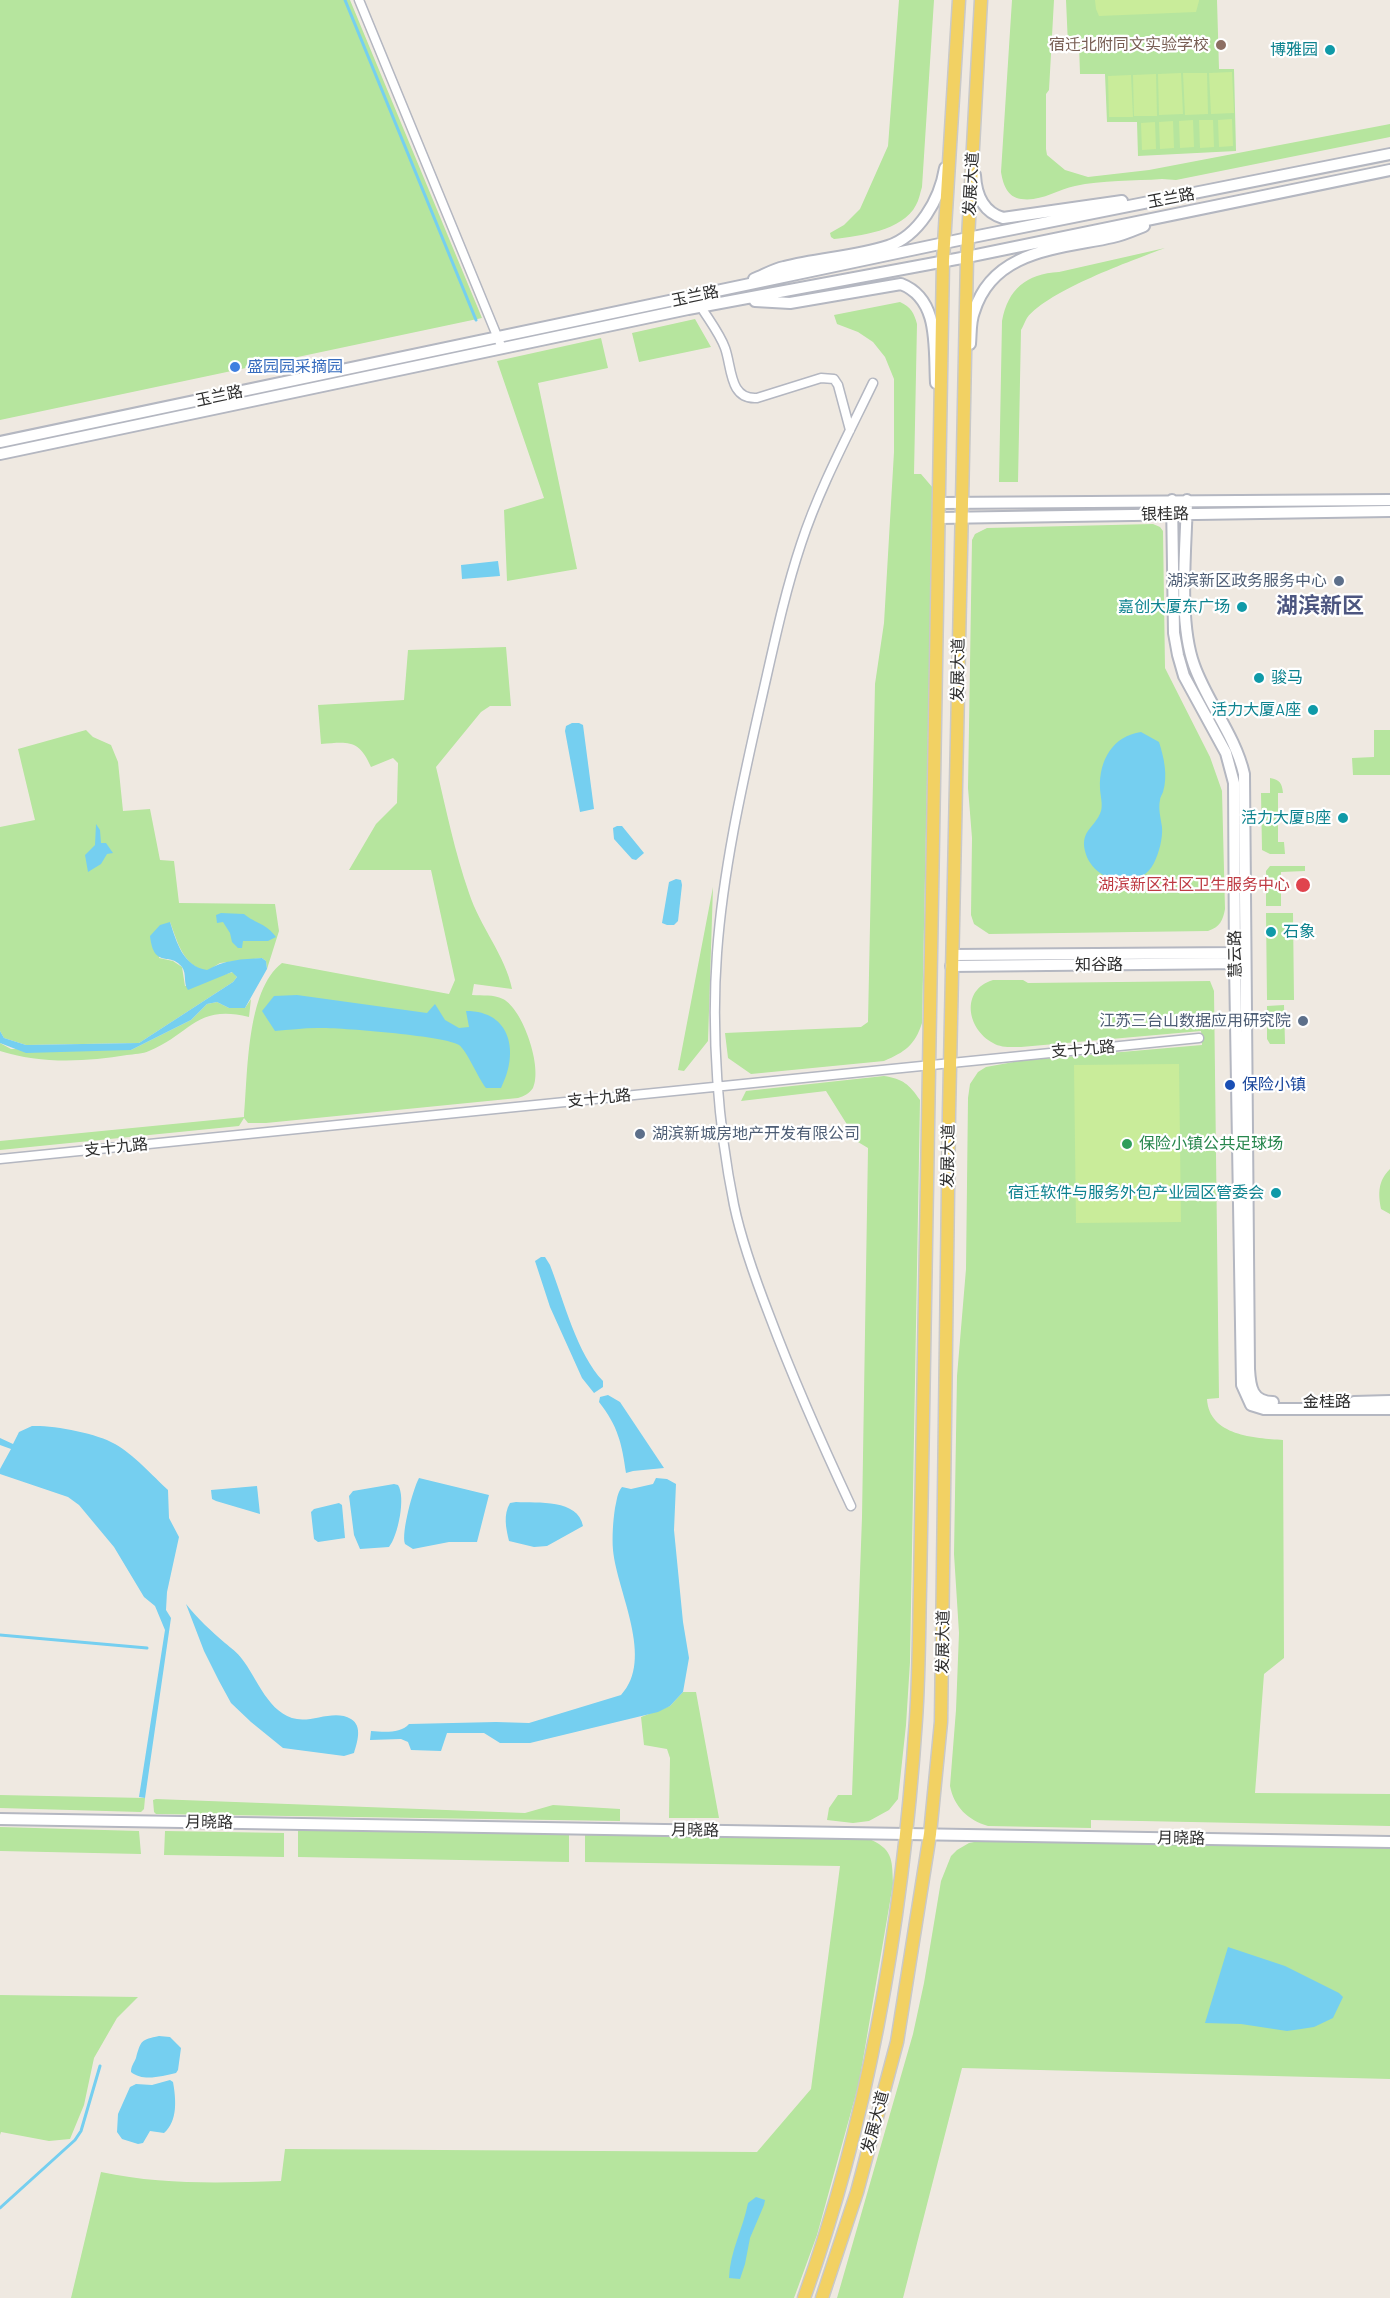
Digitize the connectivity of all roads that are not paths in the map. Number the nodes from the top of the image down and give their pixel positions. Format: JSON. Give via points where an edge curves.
{"nodes":[{"id":1,"x":359,"y":0,"type":"edge"},
{"id":2,"x":959,"y":0,"type":"edge"},
{"id":3,"x":981,"y":0,"type":"edge"},
{"id":4,"x":951,"y":129,"type":"junction"},
{"id":5,"x":974,"y":135,"type":"junction"},
{"id":6,"x":1390,"y":154,"type":"edge"},
{"id":7,"x":1390,"y":170,"type":"edge"},
{"id":8,"x":1173,"y":197,"type":"junction"},
{"id":9,"x":1177,"y":214,"type":"junction"},
{"id":10,"x":968,"y":238,"type":"junction"},
{"id":11,"x":944,"y":244,"type":"junction"},
{"id":12,"x":967,"y":256,"type":"junction"},
{"id":13,"x":943,"y":260,"type":"junction"},
{"id":14,"x":735,"y":288,"type":"junction"},
{"id":15,"x":737,"y":300,"type":"junction"},
{"id":16,"x":701,"y":307,"type":"junction"},
{"id":17,"x":498,"y":337,"type":"junction"},
{"id":18,"x":502,"y":348,"type":"junction"},
{"id":19,"x":873,"y":382,"type":"dead end"},
{"id":20,"x":850,"y":431,"type":"junction"},
{"id":21,"x":963,"y":437,"type":"junction"},
{"id":22,"x":940,"y":439,"type":"junction"},
{"id":23,"x":0,"y":442,"type":"edge"},
{"id":24,"x":0,"y":454,"type":"edge"},
{"id":25,"x":1172,"y":500,"type":"junction"},
{"id":26,"x":1187,"y":500,"type":"junction"},
{"id":27,"x":1390,"y":500,"type":"edge"},
{"id":28,"x":939,"y":503,"type":"junction"},
{"id":29,"x":962,"y":503,"type":"junction"},
{"id":30,"x":1390,"y":511,"type":"edge"},
{"id":31,"x":1187,"y":513,"type":"junction"},
{"id":32,"x":1173,"y":514,"type":"junction"},
{"id":33,"x":939,"y":518,"type":"junction"},
{"id":34,"x":961,"y":518,"type":"junction"},
{"id":35,"x":1240,"y":958,"type":"junction"},
{"id":36,"x":951,"y":960,"type":"junction"},
{"id":37,"x":1198,"y":1038,"type":"dead end"},
{"id":38,"x":950,"y":1063,"type":"junction"},
{"id":39,"x":930,"y":1065,"type":"junction"},
{"id":40,"x":719,"y":1086,"type":"junction"},
{"id":41,"x":0,"y":1159,"type":"edge"},
{"id":42,"x":1390,"y":1401,"type":"edge"},
{"id":43,"x":1264,"y":1406,"type":"junction"},
{"id":44,"x":1390,"y":1409,"type":"edge"},
{"id":45,"x":851,"y":1506,"type":"dead end"},
{"id":46,"x":0,"y":1819,"type":"edge"},
{"id":47,"x":905,"y":1833,"type":"junction"},
{"id":48,"x":930,"y":1834,"type":"junction"},
{"id":49,"x":1390,"y":1842,"type":"edge"},
{"id":50,"x":804,"y":2298,"type":"edge"},
{"id":51,"x":822,"y":2298,"type":"edge"}],
"edges":[{"from":1,"to":17,"type":"street"},
{"from":2,"to":4,"type":"main road","name":"发展大道"},
{"from":3,"to":5,"type":"main road","name":"发展大道"},
{"from":4,"to":11,"type":"main road","name":"发展大道"},
{"from":4,"to":14,"type":"street","via":[[937,196],[913,231],[889,246],[782,267]]},
{"from":5,"to":8,"type":"street","via":[[976,184],[992,215],[1016,218]]},
{"from":5,"to":10,"type":"main road","name":"发展大道"},
{"from":6,"to":8,"type":"street","name":"玉兰路"},
{"from":7,"to":9,"type":"street","name":"玉兰路"},
{"from":8,"to":10,"type":"street","name":"玉兰路"},
{"from":9,"to":12,"type":"street","name":"玉兰路"},
{"from":9,"to":21,"type":"street","via":[[1116,236],[1028,255],[992,280],[980,295],[973,314]]},
{"from":10,"to":11,"type":"street","name":"玉兰路"},
{"from":10,"to":12,"type":"main road","name":"发展大道"},
{"from":11,"to":13,"type":"main road","name":"发展大道"},
{"from":11,"to":14,"type":"street","name":"玉兰路"},
{"from":12,"to":13,"type":"street","name":"玉兰路"},
{"from":12,"to":21,"type":"main road","name":"发展大道"},
{"from":13,"to":15,"type":"street","name":"玉兰路"},
{"from":13,"to":22,"type":"main road","name":"发展大道"},
{"from":14,"to":17,"type":"street","name":"玉兰路"},
{"from":15,"to":16,"type":"street","name":"玉兰路"},
{"from":15,"to":22,"type":"street","via":[[790,303],[901,284],[918,293],[932,322]]},
{"from":16,"to":18,"type":"street","name":"玉兰路"},
{"from":16,"to":20,"type":"street","via":[[725,347],[734,386],[742,395],[757,398],[821,378],[834,379]]},
{"from":17,"to":18,"type":"street"},
{"from":17,"to":23,"type":"street","name":"玉兰路"},
{"from":18,"to":24,"type":"street","name":"玉兰路"},
{"from":19,"to":20,"type":"street"},
{"from":20,"to":40,"type":"street","via":[[801,543],[741,791],[717,954]]},
{"from":21,"to":29,"type":"main road","name":"发展大道"},
{"from":22,"to":28,"type":"main road","name":"发展大道"},
{"from":25,"to":26,"type":"street","name":"银桂路"},
{"from":25,"to":29,"type":"street","name":"银桂路"},
{"from":25,"to":32,"type":"street","name":"慧云路"},
{"from":26,"to":27,"type":"street","name":"银桂路"},
{"from":26,"to":31,"type":"street","name":"慧云路"},
{"from":28,"to":29,"type":"street","name":"银桂路"},
{"from":28,"to":33,"type":"main road","name":"发展大道"},
{"from":29,"to":34,"type":"main road","name":"发展大道"},
{"from":30,"to":31,"type":"street","name":"银桂路"},
{"from":31,"to":32,"type":"street","name":"银桂路"},
{"from":31,"to":35,"type":"street","name":"慧云路","via":[[1185,622],[1189,645],[1198,677],[1244,774]]},
{"from":32,"to":34,"type":"street","name":"银桂路"},
{"from":32,"to":35,"type":"street","name":"慧云路","via":[[1174,633],[1178,655],[1184,676],[1233,772]]},
{"from":33,"to":34,"type":"street","name":"银桂路"},
{"from":33,"to":39,"type":"main road","name":"发展大道"},
{"from":34,"to":36,"type":"main road","name":"发展大道"},
{"from":35,"to":36,"type":"street","name":"知谷路"},
{"from":35,"to":43,"type":"street","name":"慧云路","via":[[1249,1370],[1250,1385]]},
{"from":36,"to":38,"type":"main road","name":"发展大道"},
{"from":37,"to":38,"type":"street","name":"支十九路"},
{"from":38,"to":39,"type":"street","name":"支十九路"},
{"from":38,"to":48,"type":"main road","name":"发展大道","via":[[942,1699]]},
{"from":39,"to":40,"type":"street","name":"支十九路"},
{"from":39,"to":47,"type":"main road","name":"发展大道","via":[[920,1599],[916,1718]]},
{"from":40,"to":41,"type":"street","name":"支十九路"},
{"from":40,"to":45,"type":"street","via":[[726,1156],[743,1240],[790,1371]]},
{"from":42,"to":43,"type":"street","name":"金桂路"},
{"from":43,"to":44,"type":"street","name":"金桂路"},
{"from":46,"to":47,"type":"street","name":"月晓路"},
{"from":47,"to":48,"type":"street","name":"月晓路"},
{"from":47,"to":50,"type":"main road","name":"发展大道","via":[[870,2073]]},
{"from":48,"to":49,"type":"street","name":"月晓路"},
{"from":48,"to":51,"type":"main road","name":"发展大道","via":[[897,2042]]}]}
